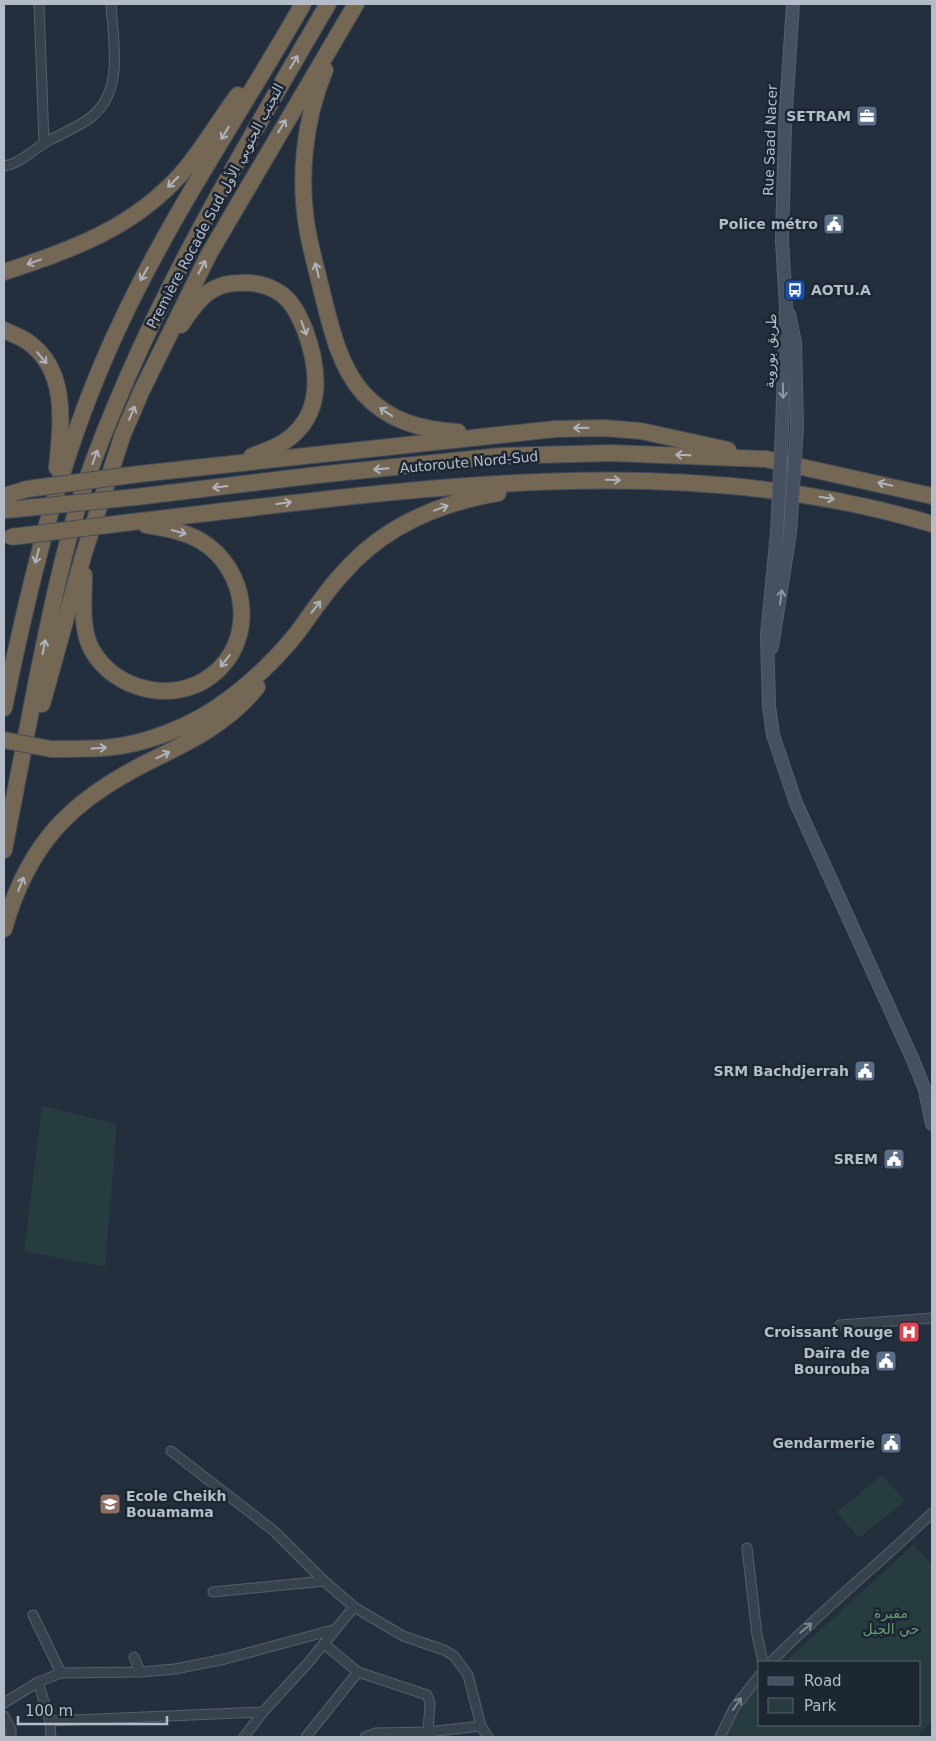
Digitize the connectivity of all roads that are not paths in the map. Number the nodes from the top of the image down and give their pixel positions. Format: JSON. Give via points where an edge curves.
{"nodes":[{"id":1,"x":39,"y":4,"type":"edge"},
{"id":2,"x":111,"y":4,"type":"edge"},
{"id":3,"x":303,"y":4,"type":"edge"},
{"id":4,"x":328,"y":4,"type":"edge"},
{"id":5,"x":356,"y":4,"type":"edge"},
{"id":6,"x":361,"y":4,"type":"edge"},
{"id":7,"x":792,"y":4,"type":"edge"},
{"id":8,"x":287,"y":32,"type":"junction"},
{"id":9,"x":44,"y":143,"type":"junction"},
{"id":10,"x":4,"y":166,"type":"edge"},
{"id":11,"x":4,"y":272,"type":"edge"},
{"id":12,"x":786,"y":307,"type":"junction"},
{"id":13,"x":4,"y":330,"type":"edge"},
{"id":14,"x":164,"y":346,"type":"junction"},
{"id":15,"x":500,"y":433,"type":"junction"},
{"id":16,"x":766,"y":458,"type":"junction"},
{"id":17,"x":182,"y":470,"type":"junction"},
{"id":18,"x":564,"y":481,"type":"junction"},
{"id":19,"x":4,"y":488,"type":"edge"},
{"id":20,"x":56,"y":488,"type":"junction"},
{"id":21,"x":27,"y":489,"type":"junction"},
{"id":22,"x":4,"y":496,"type":"edge"},
{"id":23,"x":932,"y":496,"type":"edge"},
{"id":24,"x":10,"y":510,"type":"edge"},
{"id":25,"x":132,"y":522,"type":"junction"},
{"id":26,"x":932,"y":524,"type":"edge"},
{"id":27,"x":7,"y":537,"type":"edge"},
{"id":28,"x":84,"y":553,"type":"junction"},
{"id":29,"x":295,"y":634,"type":"junction"},
{"id":30,"x":768,"y":662,"type":"junction"},
{"id":31,"x":4,"y":708,"type":"edge"},
{"id":32,"x":4,"y":740,"type":"edge"},
{"id":33,"x":11,"y":812,"type":"junction"},
{"id":34,"x":4,"y":850,"type":"edge"},
{"id":35,"x":4,"y":930,"type":"edge"},
{"id":36,"x":932,"y":1124,"type":"edge"},
{"id":37,"x":932,"y":1318,"type":"edge"},
{"id":38,"x":840,"y":1325,"type":"dead end"},
{"id":39,"x":171,"y":1451,"type":"dead end"},
{"id":40,"x":932,"y":1514,"type":"edge"},
{"id":41,"x":747,"y":1548,"type":"dead end"},
{"id":42,"x":324,"y":1581,"type":"junction"},
{"id":43,"x":213,"y":1592,"type":"dead end"},
{"id":44,"x":354,"y":1607,"type":"junction"},
{"id":45,"x":33,"y":1615,"type":"dead end"},
{"id":46,"x":336,"y":1629,"type":"junction"},
{"id":47,"x":324,"y":1644,"type":"junction"},
{"id":48,"x":134,"y":1657,"type":"dead end"},
{"id":49,"x":764,"y":1661,"type":"edge"},
{"id":50,"x":772,"y":1661,"type":"edge"},
{"id":51,"x":140,"y":1672,"type":"junction"},
{"id":52,"x":358,"y":1672,"type":"junction"},
{"id":53,"x":62,"y":1673,"type":"junction"},
{"id":54,"x":758,"y":1678,"type":"edge"},
{"id":55,"x":38,"y":1682,"type":"junction"},
{"id":56,"x":4,"y":1703,"type":"edge"},
{"id":57,"x":263,"y":1712,"type":"junction"},
{"id":58,"x":4,"y":1716,"type":"edge"},
{"id":59,"x":50,"y":1721,"type":"junction"},
{"id":60,"x":481,"y":1726,"type":"junction"},
{"id":61,"x":428,"y":1732,"type":"junction"},
{"id":62,"x":11,"y":1737,"type":"edge"},
{"id":63,"x":50,"y":1737,"type":"edge"},
{"id":64,"x":244,"y":1737,"type":"edge"},
{"id":65,"x":306,"y":1737,"type":"edge"},
{"id":66,"x":365,"y":1737,"type":"edge"},
{"id":67,"x":488,"y":1737,"type":"edge"},
{"id":68,"x":720,"y":1737,"type":"edge"}],
"edges":[{"from":1,"to":9,"type":"street"},
{"from":2,"to":9,"type":"street","via":[[115,76],[106,99],[91,118]]},
{"from":3,"to":8,"type":"highway","name":"Première Rocade Sud التجنب الجنوبي الأول"},
{"from":33,"to":4,"type":"highway","name":"Première Rocade Sud التجنب الجنوبي الأول","one_way":true,"via":[[55,590],[84,489],[112,410],[184,256]]},
{"from":14,"to":5,"type":"highway","one_way":true,"via":[[209,254]]},
{"from":15,"to":6,"type":"highway","one_way":true,"via":[[425,430],[394,417],[363,393],[352,379],[330,324],[305,210],[306,136],[318,88]]},
{"from":7,"to":12,"type":"main road","name":"Rue Saad Nacer","via":[[782,241]]},
{"from":8,"to":11,"type":"highway","one_way":true,"via":[[216,123],[183,172],[147,207],[90,242]]},
{"from":8,"to":20,"type":"highway","name":"Première Rocade Sud التجنب الجنوبي الأول","one_way":true,"via":[[140,282],[95,381]]},
{"from":9,"to":10,"type":"street","via":[[16,164]]},
{"from":12,"to":30,"type":"main road","name":"طريق بوروبة","one_way":true,"bridge":true},
{"from":30,"to":12,"type":"main road","name":"طريق بوروبة","one_way":true,"bridge":true,"via":[[777,626],[796,474],[795,343]]},
{"from":13,"to":20,"type":"highway","one_way":true,"via":[[29,343],[48,364],[60,395]]},
{"from":14,"to":17,"type":"highway","one_way":true,"via":[[200,300],[214,288],[236,283],[258,284],[281,293],[298,313],[316,367],[312,409],[287,441],[253,456]]},
{"from":28,"to":14,"type":"highway","one_way":true,"via":[[123,434]]},
{"from":16,"to":15,"type":"highway","one_way":true,"via":[[641,431],[555,429]]},
{"from":15,"to":17,"type":"highway"},
{"from":23,"to":16,"type":"highway","name":"Autoroute Nord-Sud","one_way":true},
{"from":16,"to":24,"type":"highway","name":"Autoroute Nord-Sud","one_way":true,"bridge":true,"via":[[611,453],[501,456]]},
{"from":17,"to":21,"type":"highway","bridge":true},
{"from":25,"to":18,"type":"highway","name":"Autoroute Nord-Sud","one_way":true,"via":[[301,501]]},
{"from":18,"to":26,"type":"highway","name":"Autoroute Nord-Sud","one_way":true,"via":[[660,482],[816,496],[863,504]]},
{"from":29,"to":18,"type":"highway","one_way":true,"via":[[343,572],[403,524],[434,510],[482,496]]},
{"from":19,"to":21,"type":"highway"},
{"from":20,"to":31,"type":"highway","name":"Première Rocade Sud التجنب الجنوبي الأول","one_way":true,"via":[[26,598]]},
{"from":21,"to":22,"type":"highway"},
{"from":25,"to":27,"type":"highway","name":"Autoroute Nord-Sud","bridge":true},
{"from":25,"to":28,"type":"highway","one_way":true,"via":[[174,530],[200,540],[232,571],[242,601],[241,627],[229,656],[213,675],[189,687],[165,691],[139,688],[116,677],[91,650],[84,624]]},
{"from":28,"to":33,"type":"highway"},
{"from":32,"to":29,"type":"highway","one_way":true,"bridge":true,"via":[[51,750],[105,748],[126,745],[190,723],[239,691]]},
{"from":35,"to":29,"type":"highway","one_way":true,"via":[[30,864],[52,831],[106,786],[199,736],[235,710],[251,695]]},
{"from":30,"to":36,"type":"main road","via":[[769,706],[780,760],[796,803],[913,1060],[925,1090]]},
{"from":33,"to":34,"type":"highway","name":"Première Rocade Sud التجنب الجنوبي الأول"},
{"from":37,"to":38,"type":"street"},
{"from":39,"to":42,"type":"street","via":[[274,1530]]},
{"from":50,"to":40,"type":"street","one_way":true},
{"from":41,"to":49,"type":"street","via":[[757,1635]]},
{"from":42,"to":43,"type":"street"},
{"from":42,"to":44,"type":"street"},
{"from":44,"to":46,"type":"street"},
{"from":44,"to":60,"type":"street","via":[[403,1636],[454,1656],[468,1675]]},
{"from":45,"to":53,"type":"street"},
{"from":46,"to":47,"type":"street"},
{"from":46,"to":51,"type":"street","via":[[225,1660]]},
{"from":47,"to":52,"type":"street"},
{"from":47,"to":57,"type":"street"},
{"from":48,"to":51,"type":"street"},
{"from":51,"to":53,"type":"street"},
{"from":52,"to":61,"type":"street","via":[[427,1695],[430,1702]]},
{"from":52,"to":65,"type":"street"},
{"from":53,"to":55,"type":"street"},
{"from":68,"to":54,"type":"street","one_way":true,"via":[[734,1708]]},
{"from":55,"to":56,"type":"street"},
{"from":55,"to":59,"type":"street"},
{"from":57,"to":59,"type":"street"},
{"from":57,"to":64,"type":"street"},
{"from":58,"to":62,"type":"street","via":[[11,1729]]},
{"from":59,"to":63,"type":"street"},
{"from":60,"to":61,"type":"street"},
{"from":60,"to":67,"type":"street"},
{"from":61,"to":66,"type":"street","via":[[376,1733]]}]}
